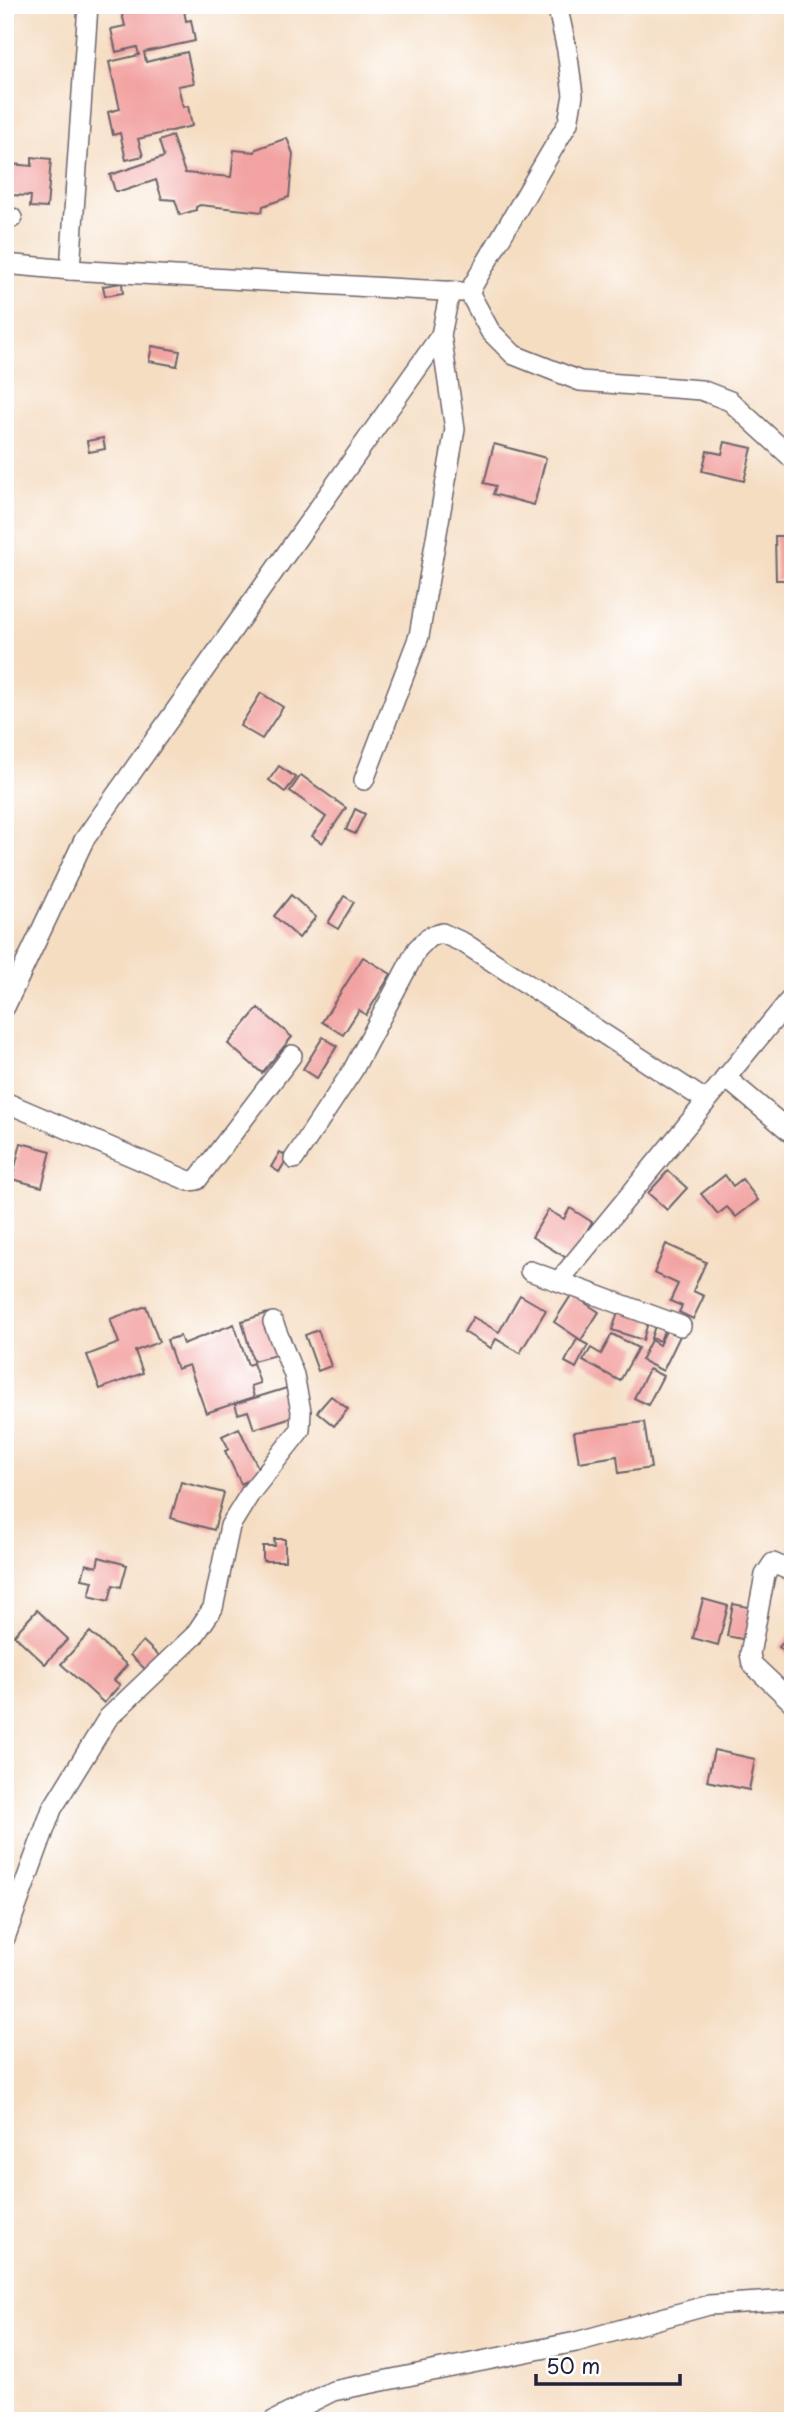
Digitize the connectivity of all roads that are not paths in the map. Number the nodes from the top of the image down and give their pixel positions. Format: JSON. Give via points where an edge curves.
{"nodes":[{"id":1,"x":88,"y":5,"type":"edge"},
{"id":2,"x":557,"y":5,"type":"edge"},
{"id":3,"x":5,"y":264,"type":"edge"},
{"id":4,"x":71,"y":270,"type":"junction"},
{"id":5,"x":460,"y":292,"type":"junction"},
{"id":6,"x":441,"y":335,"type":"junction"},
{"id":7,"x":793,"y":459,"type":"edge"},
{"id":8,"x":364,"y":780,"type":"dead end"},
{"id":9,"x":793,"y":996,"type":"edge"},
{"id":10,"x":5,"y":1007,"type":"edge"},
{"id":11,"x":292,"y":1055,"type":"dead end"},
{"id":12,"x":725,"y":1077,"type":"junction"},
{"id":13,"x":705,"y":1100,"type":"junction"},
{"id":14,"x":5,"y":1102,"type":"edge"},
{"id":15,"x":793,"y":1134,"type":"edge"},
{"id":16,"x":294,"y":1159,"type":"dead end"},
{"id":17,"x":530,"y":1271,"type":"dead end"},
{"id":18,"x":559,"y":1282,"type":"junction"},
{"id":19,"x":273,"y":1322,"type":"dead end"},
{"id":20,"x":681,"y":1326,"type":"dead end"},
{"id":21,"x":793,"y":1572,"type":"edge"},
{"id":22,"x":793,"y":1703,"type":"edge"},
{"id":23,"x":5,"y":1938,"type":"edge"},
{"id":24,"x":793,"y":2300,"type":"edge"},
{"id":25,"x":274,"y":2421,"type":"edge"}],
"edges":[{"from":1,"to":4,"type":"street"},
{"from":2,"to":5,"type":"street","via":[[573,95],[568,123]]},
{"from":3,"to":4,"type":"street"},
{"from":4,"to":5,"type":"street"},
{"from":5,"to":6,"type":"street"},
{"from":5,"to":7,"type":"street","via":[[514,355],[580,381],[701,390],[730,401]]},
{"from":6,"to":8,"type":"street","via":[[455,429],[453,443],[419,636]]},
{"from":6,"to":10,"type":"street","via":[[84,840]]},
{"from":9,"to":12,"type":"street"},
{"from":11,"to":14,"type":"street","via":[[197,1180],[189,1181]]},
{"from":12,"to":13,"type":"street"},
{"from":12,"to":15,"type":"street"},
{"from":13,"to":16,"type":"street","via":[[442,933],[417,948],[353,1070]]},
{"from":13,"to":18,"type":"street"},
{"from":17,"to":18,"type":"street"},
{"from":18,"to":20,"type":"street"},
{"from":19,"to":23,"type":"street","via":[[294,1375],[300,1430],[230,1526],[213,1608],[194,1636],[108,1718],[52,1809]]},
{"from":21,"to":22,"type":"street","via":[[773,1563],[765,1575],[750,1654],[752,1664]]},
{"from":24,"to":25,"type":"street","via":[[709,2305],[576,2342],[333,2391]]}]}
